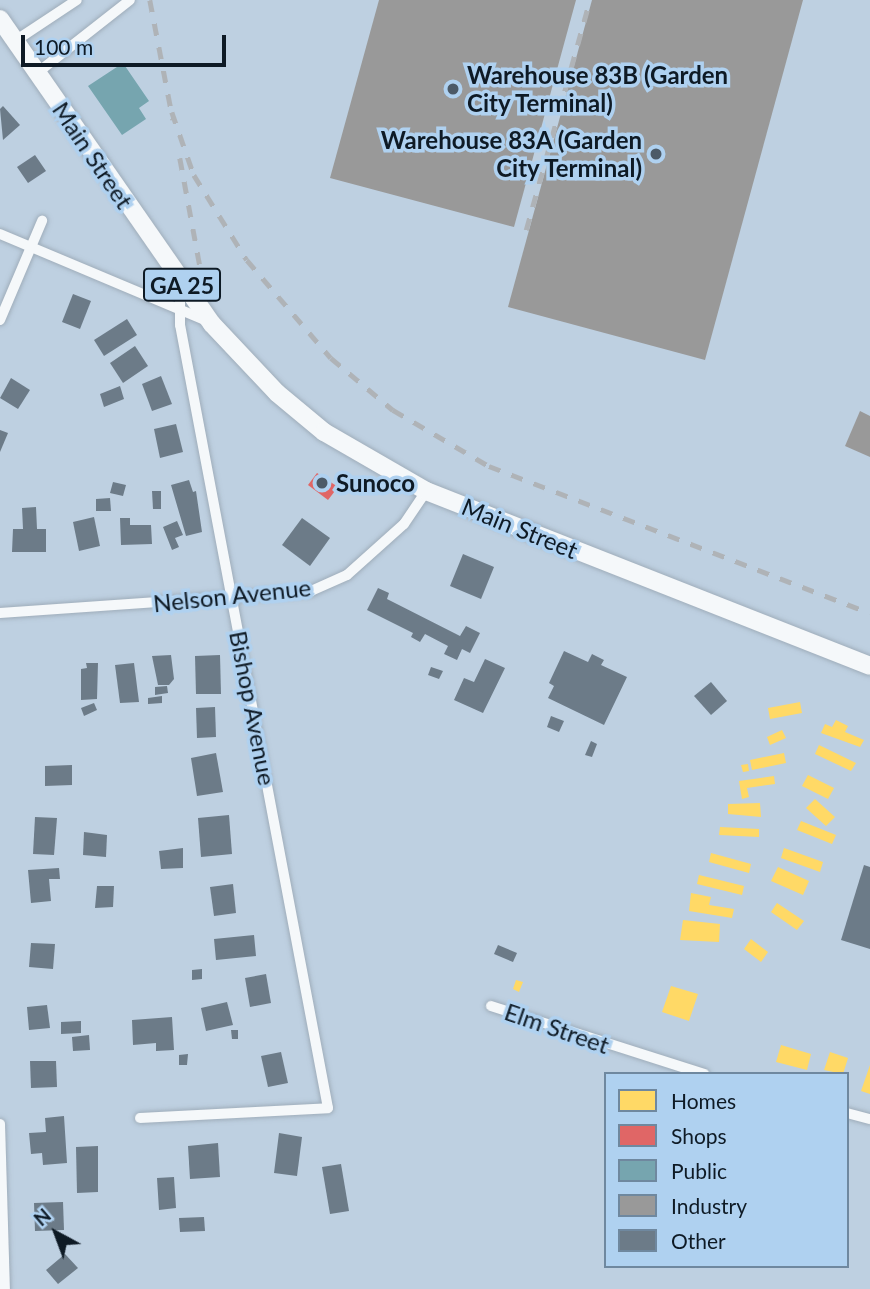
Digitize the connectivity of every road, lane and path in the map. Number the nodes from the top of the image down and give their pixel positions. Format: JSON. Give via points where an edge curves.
{"nodes":[{"id":1,"x":77,"y":0,"type":"edge"},
{"id":2,"x":130,"y":0,"type":"edge"},
{"id":3,"x":0,"y":19,"type":"edge"},
{"id":4,"x":15,"y":41,"type":"junction"},
{"id":5,"x":37,"y":73,"type":"junction"},
{"id":6,"x":42,"y":221,"type":"dead end"},
{"id":7,"x":0,"y":234,"type":"edge"},
{"id":8,"x":29,"y":247,"type":"junction"},
{"id":9,"x":180,"y":282,"type":"junction"},
{"id":10,"x":181,"y":307,"type":"junction"},
{"id":11,"x":0,"y":320,"type":"edge"},
{"id":12,"x":212,"y":324,"type":"junction"},
{"id":13,"x":426,"y":491,"type":"junction"},
{"id":14,"x":233,"y":598,"type":"junction"},
{"id":15,"x":0,"y":613,"type":"edge"},
{"id":16,"x":870,"y":666,"type":"edge"},
{"id":17,"x":491,"y":1006,"type":"dead end"},
{"id":18,"x":698,"y":1072,"type":"edge"},
{"id":19,"x":849,"y":1114,"type":"edge"},
{"id":20,"x":140,"y":1118,"type":"dead end"},
{"id":21,"x":870,"y":1119,"type":"edge"},
{"id":22,"x":0,"y":1124,"type":"edge"},
{"id":23,"x":5,"y":1289,"type":"edge"}],
"edges":[{"from":1,"to":4,"type":"street"},
{"from":2,"to":5,"type":"street"},
{"from":3,"to":4,"type":"main road","name":"Main Street","number":"GA 25"},
{"from":4,"to":5,"type":"main road","name":"Main Street","number":"GA 25"},
{"from":5,"to":9,"type":"main road","name":"Main Street","number":"GA 25"},
{"from":6,"to":8,"type":"street"},
{"from":7,"to":8,"type":"street","name":"Main Street"},
{"from":8,"to":10,"type":"street","name":"Main Street"},
{"from":8,"to":11,"type":"street"},
{"from":9,"to":10,"type":"street","name":"Bishop Avenue"},
{"from":9,"to":12,"type":"main road","name":"Main Street","number":"GA 25"},
{"from":10,"to":12,"type":"street","name":"Main Street"},
{"from":10,"to":14,"type":"street","name":"Bishop Avenue","via":[[180,325]]},
{"from":12,"to":13,"type":"main road","name":"Main Street","number":"GA 25","via":[[300,413],[362,457]]},
{"from":13,"to":14,"type":"street","name":"Nelson Avenue","via":[[404,524],[347,575],[311,591]]},
{"from":13,"to":16,"type":"main road","name":"Main Street","number":"GA 25"},
{"from":14,"to":15,"type":"street","name":"Nelson Avenue"},
{"from":14,"to":20,"type":"street","name":"Bishop Avenue","via":[[328,1108]]},
{"from":17,"to":18,"type":"street","name":"Elm Street"},
{"from":19,"to":21,"type":"street"},
{"from":22,"to":23,"type":"street"}]}
